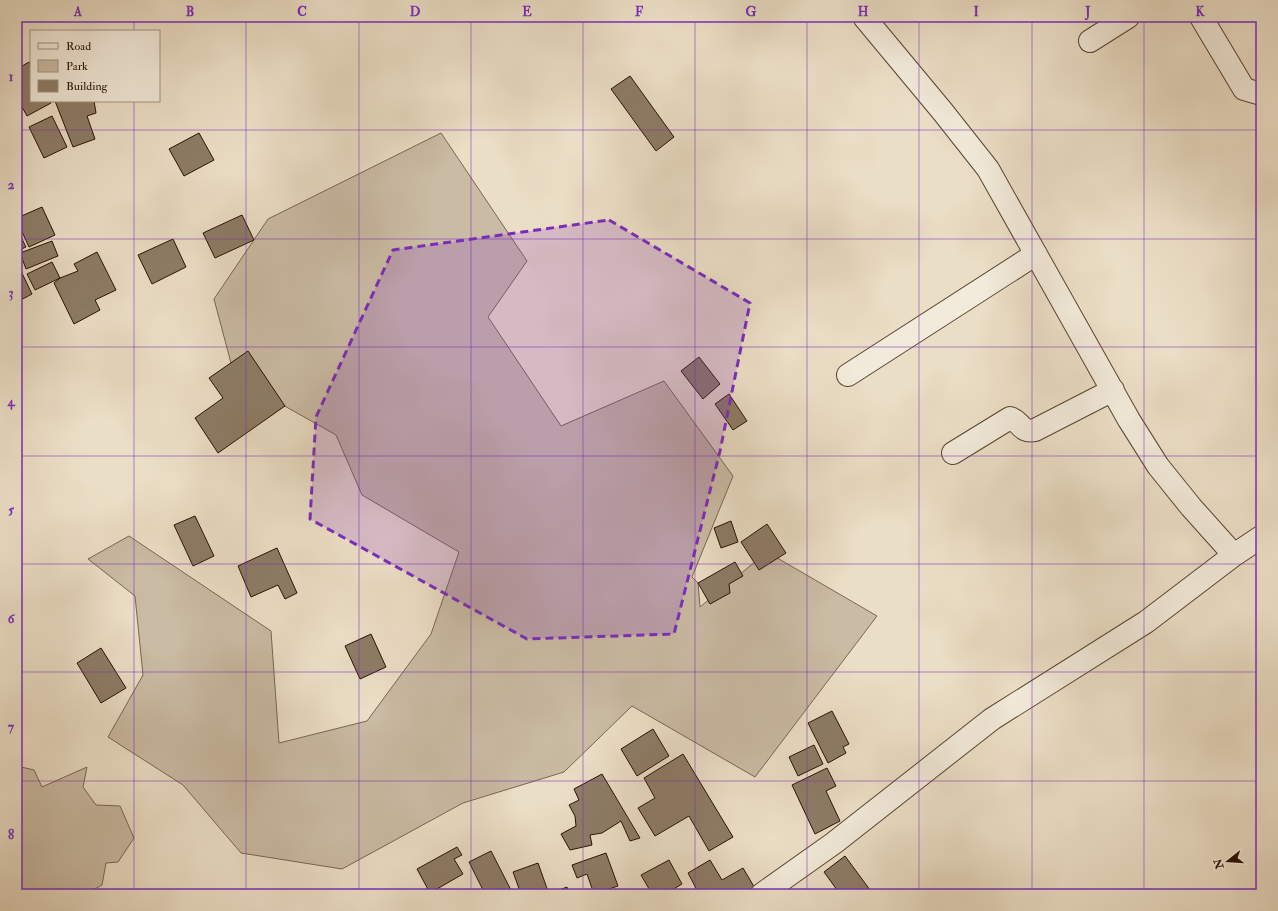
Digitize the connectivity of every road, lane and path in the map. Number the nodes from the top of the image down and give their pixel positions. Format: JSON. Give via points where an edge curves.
{"nodes":[{"id":1,"x":864,"y":17,"type":"edge"},
{"id":2,"x":1128,"y":17,"type":"edge"},
{"id":3,"x":1201,"y":17,"type":"edge"},
{"id":4,"x":1090,"y":41,"type":"dead end"},
{"id":5,"x":1261,"y":94,"type":"edge"},
{"id":6,"x":1036,"y":254,"type":"junction"},
{"id":7,"x":848,"y":375,"type":"dead end"},
{"id":8,"x":1113,"y":390,"type":"junction"},
{"id":9,"x":953,"y":453,"type":"dead end"},
{"id":10,"x":1261,"y":538,"type":"edge"},
{"id":11,"x":1234,"y":555,"type":"junction"},
{"id":12,"x":762,"y":894,"type":"edge"}],
"edges":[{"from":1,"to":6,"type":"street","via":[[988,168]]},
{"from":2,"to":4,"type":"street"},
{"from":3,"to":5,"type":"street","via":[[1244,89]]},
{"from":6,"to":7,"type":"street"},
{"from":6,"to":8,"type":"street"},
{"from":8,"to":9,"type":"street","via":[[1035,430],[1025,430],[1010,418]]},
{"from":8,"to":11,"type":"street","via":[[1158,466],[1191,508]]},
{"from":10,"to":11,"type":"street"},
{"from":11,"to":12,"type":"street","via":[[1146,622],[992,719],[834,843]]}]}
